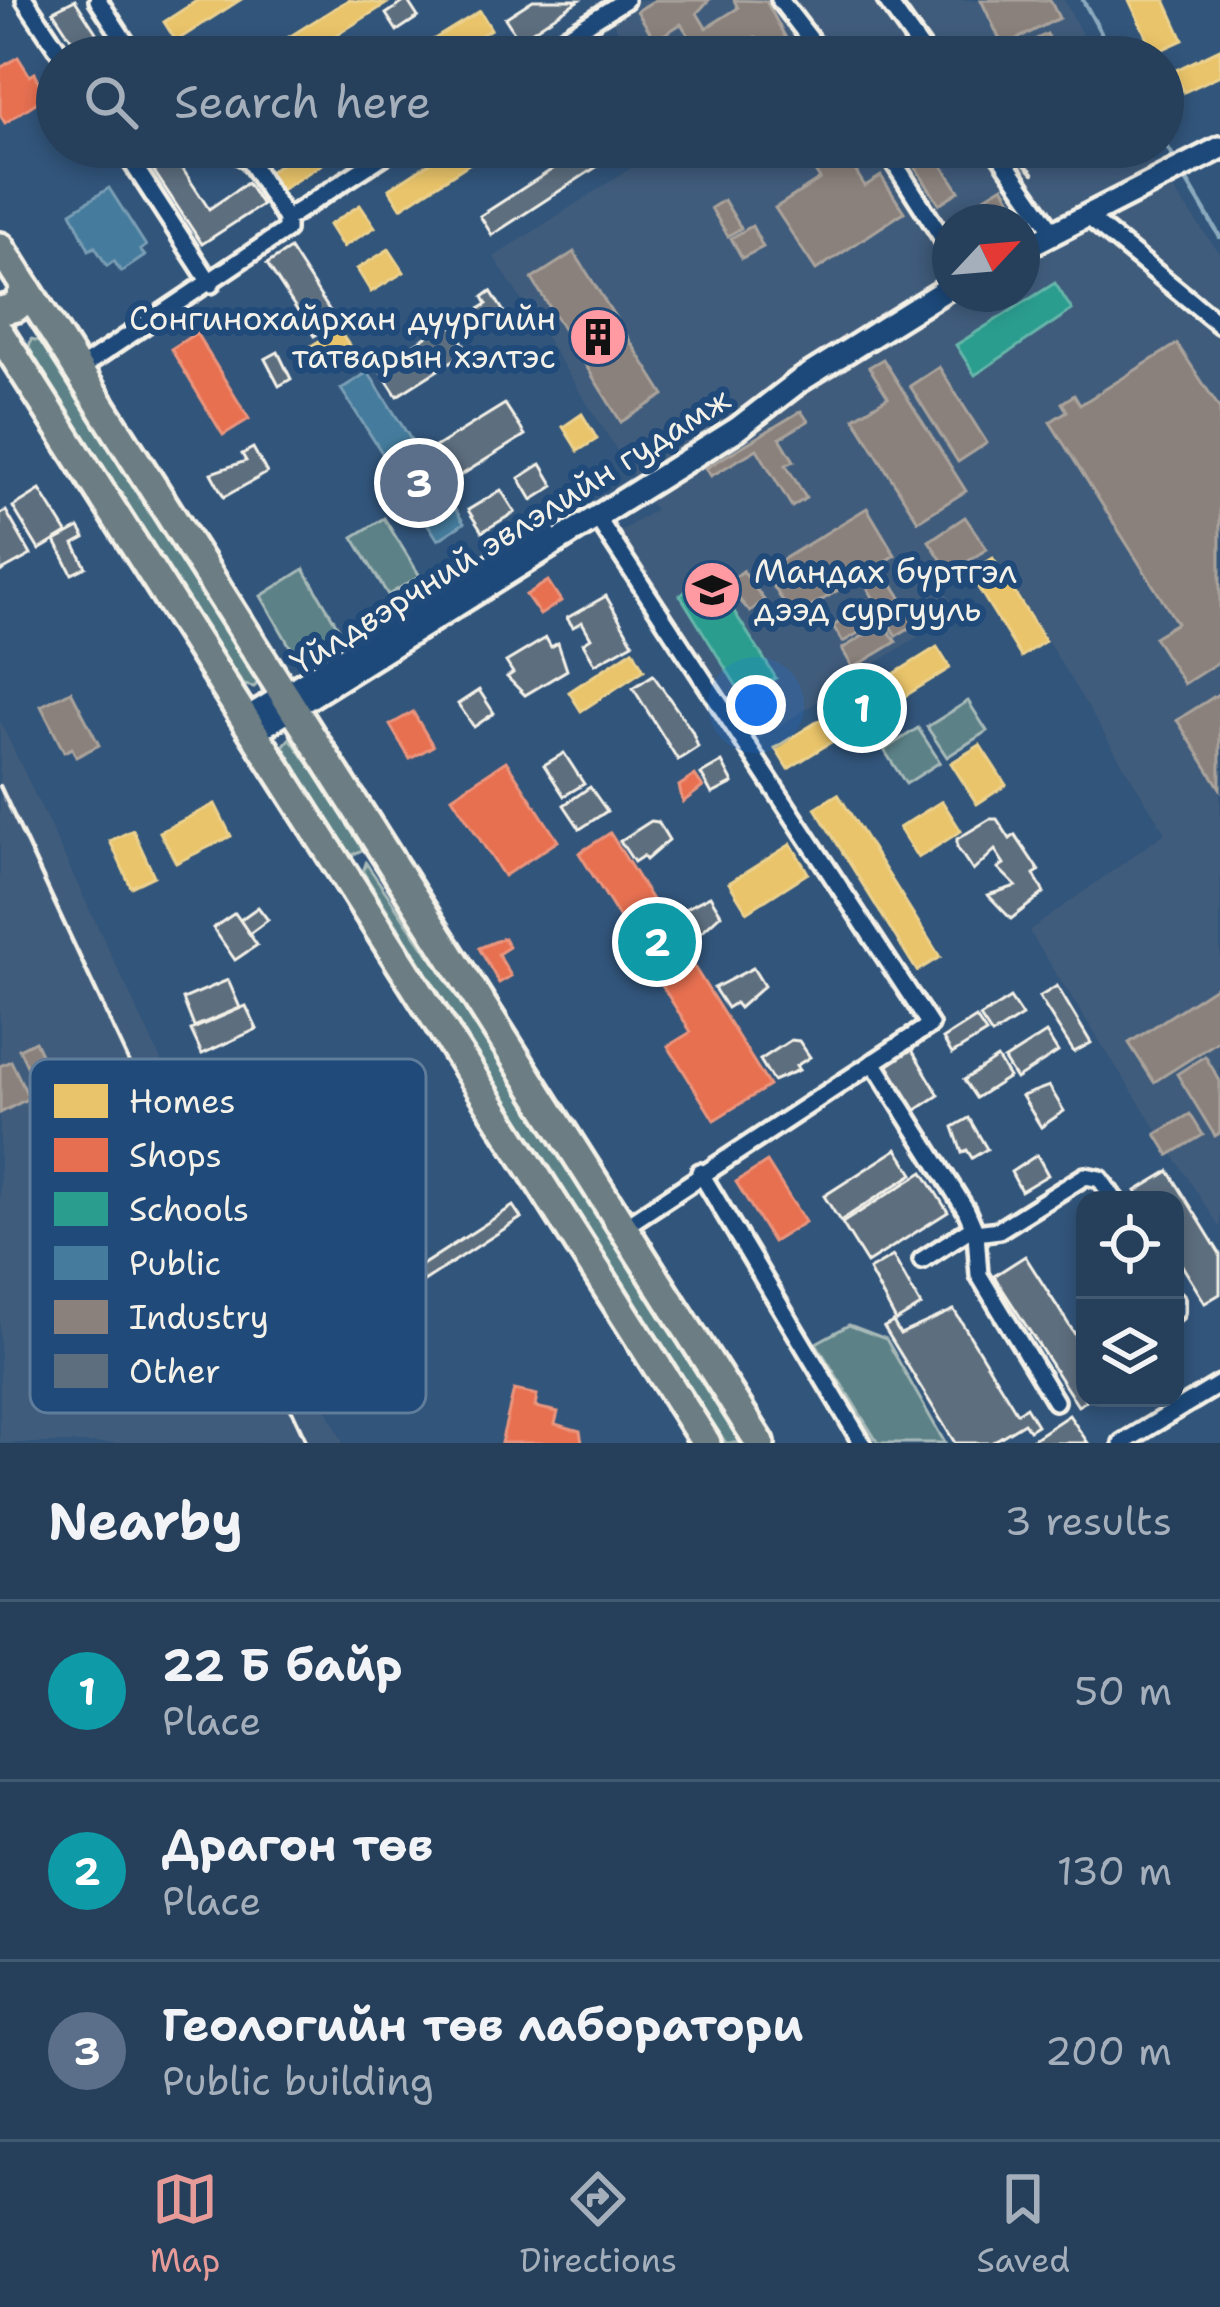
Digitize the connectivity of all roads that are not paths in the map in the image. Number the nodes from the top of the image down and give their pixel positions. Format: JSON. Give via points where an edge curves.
{"nodes":[{"id":1,"x":26,"y":0,"type":"edge"},
{"id":2,"x":98,"y":0,"type":"edge"},
{"id":3,"x":625,"y":0,"type":"edge"},
{"id":4,"x":780,"y":0,"type":"edge"},
{"id":5,"x":886,"y":0,"type":"edge"},
{"id":6,"x":49,"y":36,"type":"edge"},
{"id":7,"x":121,"y":36,"type":"edge"},
{"id":8,"x":568,"y":36,"type":"edge"},
{"id":9,"x":808,"y":36,"type":"edge"},
{"id":10,"x":912,"y":36,"type":"edge"},
{"id":11,"x":1220,"y":148,"type":"edge"},
{"id":12,"x":1184,"y":166,"type":"edge"},
{"id":13,"x":136,"y":168,"type":"edge"},
{"id":14,"x":254,"y":168,"type":"edge"},
{"id":15,"x":365,"y":168,"type":"edge"},
{"id":16,"x":897,"y":168,"type":"edge"},
{"id":17,"x":1009,"y":168,"type":"edge"},
{"id":18,"x":1179,"y":168,"type":"edge"},
{"id":19,"x":1087,"y":216,"type":"junction"},
{"id":20,"x":286,"y":219,"type":"junction"},
{"id":21,"x":932,"y":222,"type":"edge"},
{"id":22,"x":1054,"y":233,"type":"junction"},
{"id":23,"x":1040,"y":240,"type":"edge"},
{"id":24,"x":0,"y":247,"type":"edge"},
{"id":25,"x":211,"y":284,"type":"junction"},
{"id":26,"x":26,"y":287,"type":"junction"},
{"id":27,"x":932,"y":298,"type":"edge"},
{"id":28,"x":0,"y":310,"type":"edge"},
{"id":29,"x":1220,"y":325,"type":"edge"},
{"id":30,"x":53,"y":331,"type":"junction"},
{"id":31,"x":6,"y":343,"type":"edge"},
{"id":32,"x":79,"y":369,"type":"junction"},
{"id":33,"x":798,"y":382,"type":"junction"},
{"id":34,"x":596,"y":516,"type":"junction"},
{"id":35,"x":288,"y":700,"type":"junction"},
{"id":36,"x":250,"y":725,"type":"junction"},
{"id":37,"x":393,"y":863,"type":"junction"},
{"id":38,"x":353,"y":891,"type":"junction"},
{"id":39,"x":872,"y":1062,"type":"junction"},
{"id":40,"x":700,"y":1172,"type":"junction"},
{"id":41,"x":1109,"y":1191,"type":"edge"},
{"id":42,"x":625,"y":1226,"type":"junction"},
{"id":43,"x":975,"y":1230,"type":"junction"},
{"id":44,"x":922,"y":1260,"type":"dead end"},
{"id":45,"x":1220,"y":1384,"type":"edge"},
{"id":46,"x":1055,"y":1401,"type":"dead end"},
{"id":47,"x":706,"y":1443,"type":"edge"},
{"id":48,"x":760,"y":1443,"type":"edge"},
{"id":49,"x":862,"y":1443,"type":"edge"},
{"id":50,"x":1122,"y":1443,"type":"edge"}],
"edges":[{"from":1,"to":6,"type":"street"},
{"from":2,"to":7,"type":"street"},
{"from":3,"to":8,"type":"street"},
{"from":4,"to":9,"type":"street"},
{"from":5,"to":10,"type":"street"},
{"from":11,"to":12,"type":"main road"},
{"from":13,"to":25,"type":"street"},
{"from":14,"to":20,"type":"street"},
{"from":15,"to":20,"type":"street"},
{"from":16,"to":21,"type":"street"},
{"from":17,"to":22,"type":"street"},
{"from":18,"to":19,"type":"main road"},
{"from":19,"to":22,"type":"main road"},
{"from":19,"to":29,"type":"street"},
{"from":20,"to":25,"type":"street","via":[[286,230]]},
{"from":22,"to":23,"type":"main road"},
{"from":24,"to":26,"type":"highway"},
{"from":25,"to":32,"type":"street"},
{"from":26,"to":28,"type":"highway","via":[[16,307]]},
{"from":26,"to":30,"type":"highway"},
{"from":27,"to":33,"type":"main road","name":"Үйлдвэрчний эвлэлийн гудамж"},
{"from":30,"to":31,"type":"highway","via":[[24,331]]},
{"from":30,"to":32,"type":"highway"},
{"from":31,"to":36,"type":"highway"},
{"from":32,"to":35,"type":"highway"},
{"from":33,"to":34,"type":"main road","name":"Үйлдвэрчний эвлэлийн гудамж"},
{"from":33,"to":35,"type":"main road","name":"Үйлдвэрчний эвлэлийн гудамж"},
{"from":34,"to":35,"type":"main road","name":"Үйлдвэрчний эвлэлийн гудамж"},
{"from":34,"to":39,"type":"street","via":[[930,1025]]},
{"from":35,"to":36,"type":"main road","name":"Үйлдвэрчний эвлэлийн гудамж"},
{"from":35,"to":37,"type":"highway"},
{"from":36,"to":38,"type":"highway"},
{"from":37,"to":38,"type":"highway","via":[[361,861]]},
{"from":37,"to":42,"type":"highway"},
{"from":38,"to":47,"type":"highway"},
{"from":39,"to":40,"type":"street"},
{"from":39,"to":43,"type":"street"},
{"from":40,"to":42,"type":"street"},
{"from":40,"to":49,"type":"street"},
{"from":41,"to":43,"type":"street","via":[[1085,1176],[999,1230]]},
{"from":42,"to":48,"type":"highway"},
{"from":43,"to":44,"type":"street"},
{"from":43,"to":46,"type":"street","via":[[979,1275]]},
{"from":45,"to":50,"type":"street"}]}
